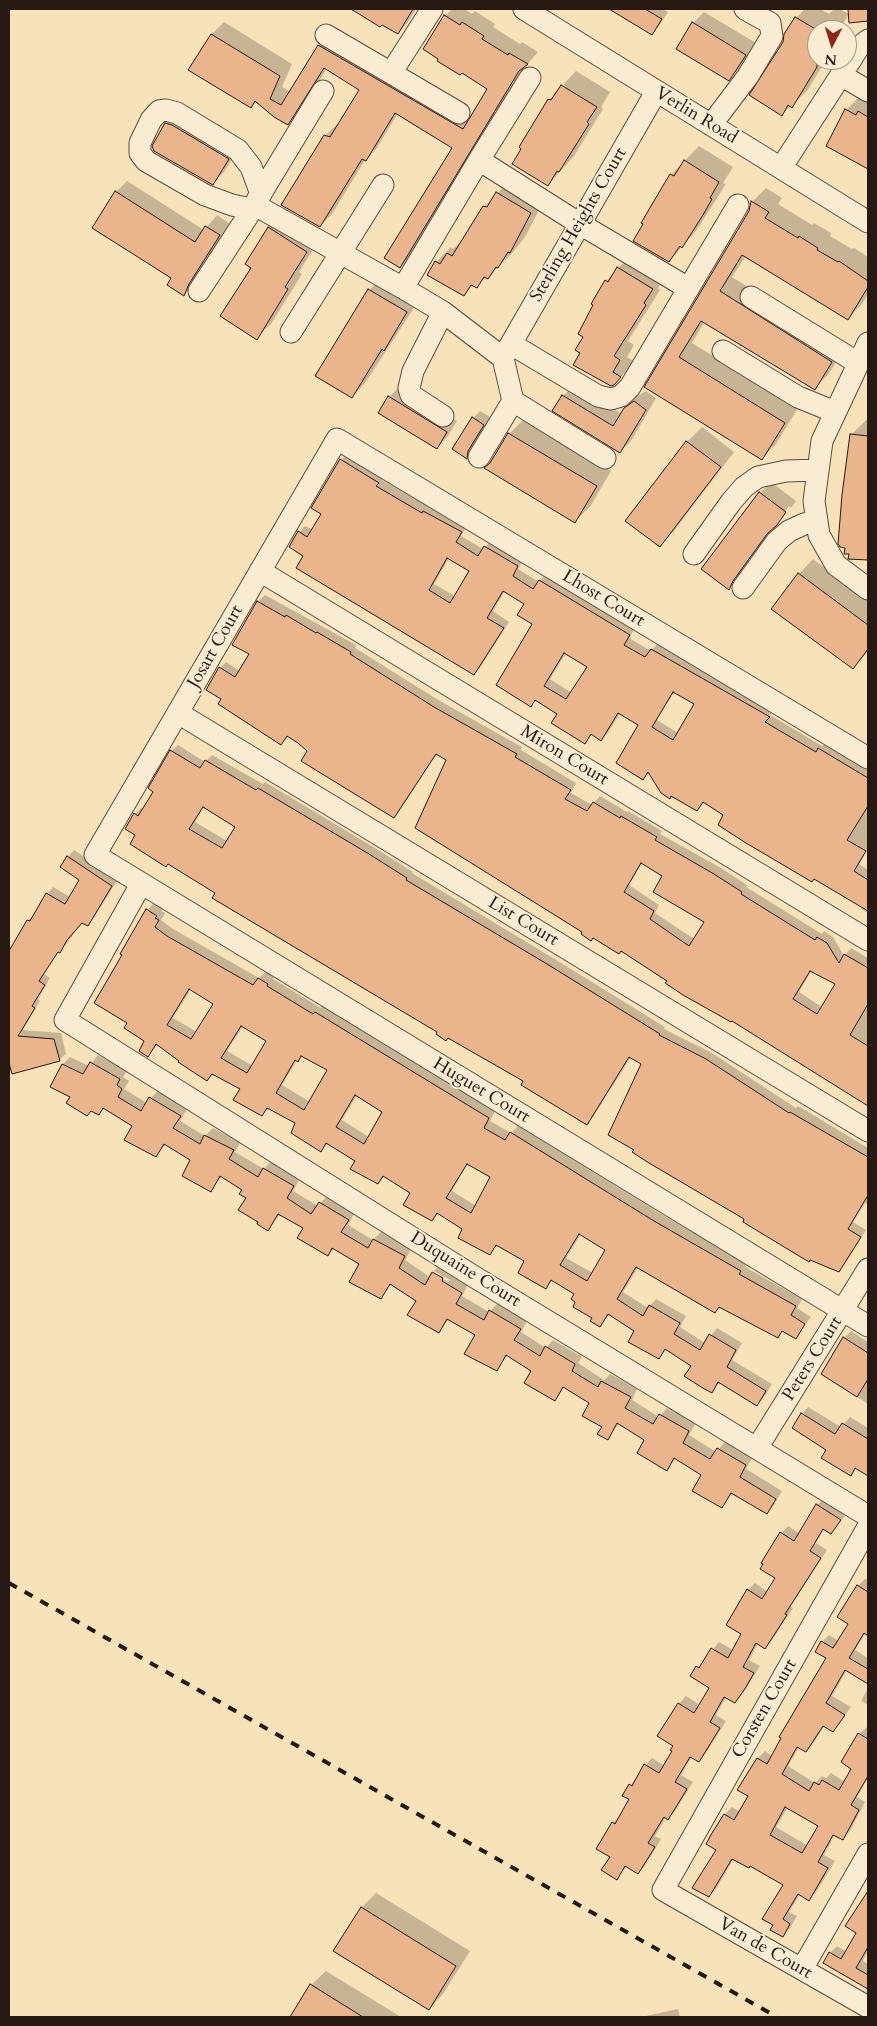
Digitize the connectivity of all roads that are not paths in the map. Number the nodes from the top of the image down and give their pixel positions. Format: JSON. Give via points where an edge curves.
{"nodes":[{"id":1,"x":432,"y":9,"type":"edge"},
{"id":2,"x":524,"y":9,"type":"edge"},
{"id":3,"x":745,"y":9,"type":"edge"},
{"id":4,"x":550,"y":16,"type":"edge"},
{"id":5,"x":326,"y":35,"type":"dead end"},
{"id":6,"x":868,"y":40,"type":"edge"},
{"id":7,"x":391,"y":73,"type":"junction"},
{"id":8,"x":841,"y":75,"type":"junction"},
{"id":9,"x":530,"y":78,"type":"dead end"},
{"id":10,"x":323,"y":90,"type":"dead end"},
{"id":11,"x":868,"y":91,"type":"edge"},
{"id":12,"x":656,"y":92,"type":"junction"},
{"id":13,"x":459,"y":113,"type":"dead end"},
{"id":14,"x":711,"y":125,"type":"junction"},
{"id":15,"x":478,"y":160,"type":"junction"},
{"id":16,"x":780,"y":168,"type":"junction"},
{"id":17,"x":383,"y":185,"type":"dead end"},
{"id":18,"x":256,"y":203,"type":"junction"},
{"id":19,"x":738,"y":204,"type":"dead end"},
{"id":20,"x":868,"y":222,"type":"edge"},
{"id":21,"x":580,"y":224,"type":"junction"},
{"id":22,"x":340,"y":252,"type":"junction"},
{"id":23,"x":403,"y":288,"type":"junction"},
{"id":24,"x":688,"y":288,"type":"junction"},
{"id":25,"x":199,"y":291,"type":"dead end"},
{"id":26,"x":751,"y":297,"type":"dead end"},
{"id":27,"x":443,"y":312,"type":"junction"},
{"id":28,"x":291,"y":332,"type":"dead end"},
{"id":29,"x":868,"y":343,"type":"edge"},
{"id":30,"x":507,"y":351,"type":"junction"},
{"id":31,"x":724,"y":351,"type":"dead end"},
{"id":32,"x":858,"y":363,"type":"junction"},
{"id":33,"x":513,"y":401,"type":"junction"},
{"id":34,"x":835,"y":412,"type":"junction"},
{"id":35,"x":443,"y":416,"type":"dead end"},
{"id":36,"x":337,"y":439,"type":"joint"},
{"id":37,"x":479,"y":457,"type":"dead end"},
{"id":38,"x":605,"y":458,"type":"dead end"},
{"id":39,"x":818,"y":470,"type":"junction"},
{"id":40,"x":817,"y":522,"type":"junction"},
{"id":41,"x":694,"y":554,"type":"dead end"},
{"id":42,"x":260,"y":571,"type":"junction"},
{"id":43,"x":743,"y":588,"type":"dead end"},
{"id":44,"x":868,"y":589,"type":"edge"},
{"id":45,"x":178,"y":713,"type":"junction"},
{"id":46,"x":868,"y":758,"type":"edge"},
{"id":47,"x":95,"y":856,"type":"joint"},
{"id":48,"x":141,"y":884,"type":"junction"},
{"id":49,"x":868,"y":940,"type":"edge"},
{"id":50,"x":868,"y":1131,"type":"edge"},
{"id":51,"x":868,"y":1269,"type":"edge"},
{"id":52,"x":842,"y":1311,"type":"junction"},
{"id":53,"x":868,"y":1326,"type":"edge"},
{"id":54,"x":757,"y":1448,"type":"junction"},
{"id":55,"x":868,"y":1516,"type":"edge"},
{"id":56,"x":868,"y":1527,"type":"edge"},
{"id":57,"x":868,"y":1854,"type":"edge"},
{"id":58,"x":663,"y":1890,"type":"joint"},
{"id":59,"x":802,"y":1970,"type":"junction"},
{"id":60,"x":868,"y":2007,"type":"edge"}],
"edges":[{"from":1,"to":7,"type":"street"},
{"from":2,"to":4,"type":"street","name":"Verlin Road"},
{"from":3,"to":14,"type":"street","via":[[770,23],[772,36],[748,76]]},
{"from":4,"to":12,"type":"street","name":"Verlin Road"},
{"from":5,"to":7,"type":"street"},
{"from":6,"to":8,"type":"street","via":[[859,47]]},
{"from":7,"to":13,"type":"street"},
{"from":8,"to":11,"type":"street"},
{"from":8,"to":16,"type":"street"},
{"from":9,"to":15,"type":"street"},
{"from":10,"to":18,"type":"street"},
{"from":12,"to":14,"type":"street","name":"Verlin Road"},
{"from":12,"to":21,"type":"street","name":"Sterling Heights Court"},
{"from":14,"to":16,"type":"street","name":"Verlin Road"},
{"from":15,"to":21,"type":"street"},
{"from":15,"to":23,"type":"street"},
{"from":16,"to":20,"type":"street","name":"Verlin Road"},
{"from":17,"to":22,"type":"street"},
{"from":18,"to":18,"type":"street","via":[[232,205],[205,195],[146,161],[140,153],[140,143],[150,120],[159,111],[177,113],[238,150],[257,180]]},
{"from":18,"to":22,"type":"street"},
{"from":18,"to":25,"type":"street"},
{"from":19,"to":24,"type":"street"},
{"from":21,"to":24,"type":"street"},
{"from":21,"to":30,"type":"street","name":"Sterling Heights Court"},
{"from":22,"to":23,"type":"street"},
{"from":22,"to":28,"type":"street"},
{"from":23,"to":27,"type":"street"},
{"from":24,"to":30,"type":"street","via":[[622,396],[611,399],[598,396]]},
{"from":26,"to":32,"type":"street"},
{"from":27,"to":30,"type":"street","via":[[483,341]]},
{"from":27,"to":35,"type":"street","via":[[413,371],[410,388],[411,395]]},
{"from":29,"to":32,"type":"street"},
{"from":30,"to":33,"type":"street"},
{"from":31,"to":34,"type":"street","via":[[798,397]]},
{"from":32,"to":34,"type":"street"},
{"from":33,"to":37,"type":"street"},
{"from":33,"to":38,"type":"street"},
{"from":34,"to":39,"type":"street","via":[[822,441]]},
{"from":36,"to":42,"type":"street","name":"Josart Court"},
{"from":36,"to":46,"type":"street","name":"Lhost Court"},
{"from":39,"to":40,"type":"street","via":[[814,502]]},
{"from":39,"to":41,"type":"street","via":[[786,471],[758,477],[731,502]]},
{"from":40,"to":43,"type":"street","via":[[789,531],[777,541]]},
{"from":40,"to":44,"type":"street","via":[[819,535],[836,564]]},
{"from":42,"to":45,"type":"street","name":"Josart Court"},
{"from":42,"to":49,"type":"street","name":"Miron Court"},
{"from":45,"to":47,"type":"street","name":"Josart Court"},
{"from":45,"to":50,"type":"street","name":"List Court"},
{"from":47,"to":48,"type":"street","name":"Huguet Court"},
{"from":48,"to":52,"type":"street","name":"Huguet Court"},
{"from":48,"to":54,"type":"street","name":"Duquaine Court","via":[[65,1020],[473,1276]]},
{"from":51,"to":52,"type":"street","name":"Peters Court"},
{"from":52,"to":53,"type":"street","name":"Huguet Court"},
{"from":52,"to":54,"type":"street","name":"Peters Court"},
{"from":54,"to":55,"type":"street","name":"Duquaine Court"},
{"from":56,"to":58,"type":"street","name":"Corsten Court"},
{"from":57,"to":59,"type":"street"},
{"from":58,"to":59,"type":"street","name":"Van de Court"},
{"from":59,"to":60,"type":"street","name":"Van de Court"}]}
